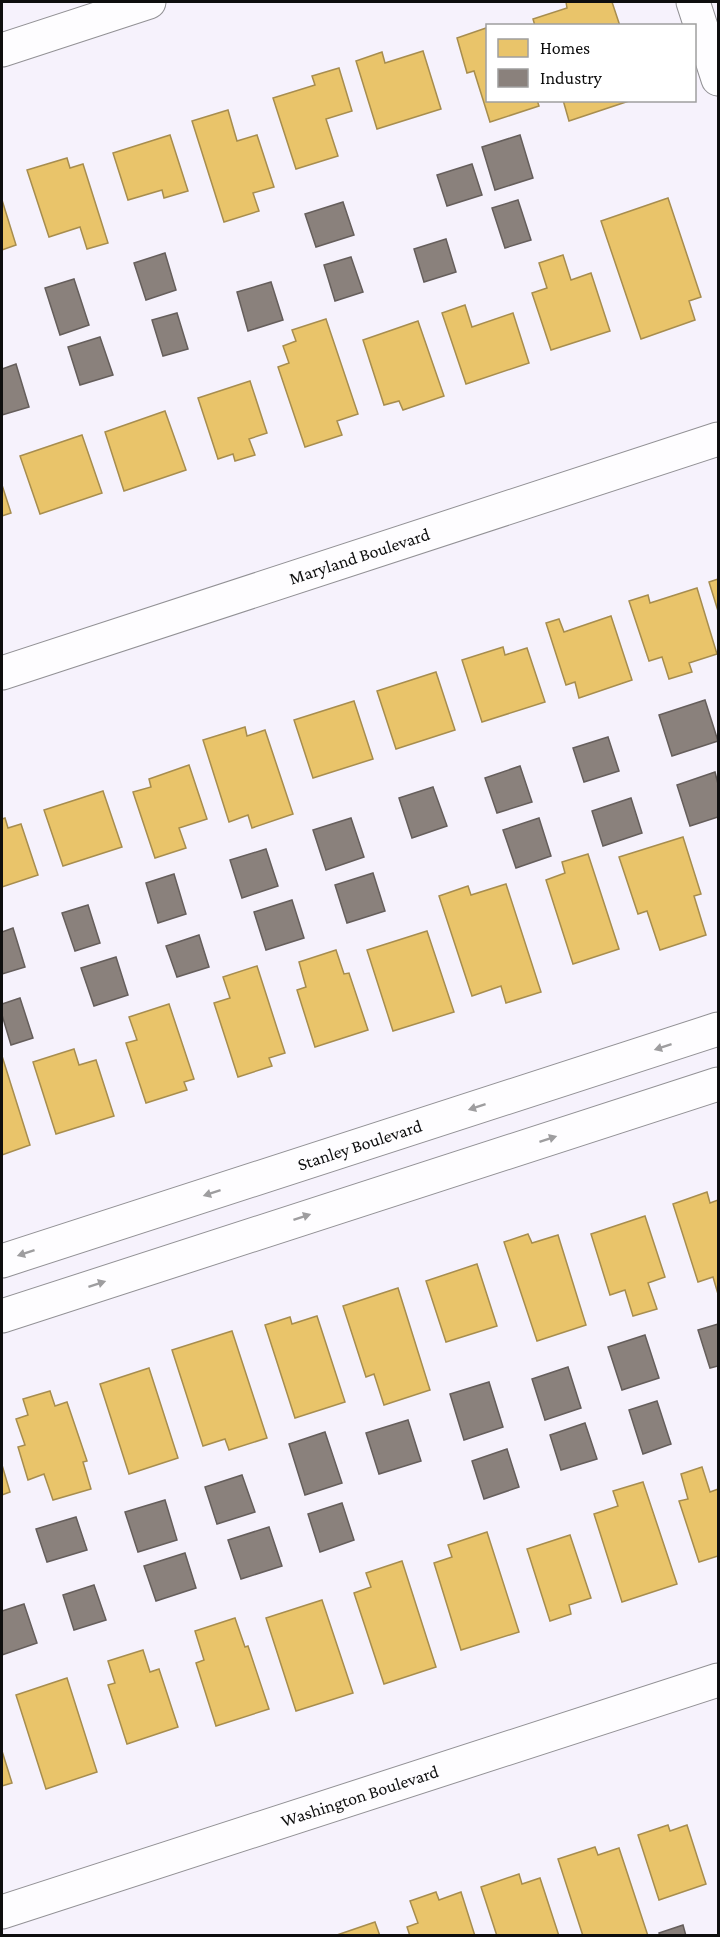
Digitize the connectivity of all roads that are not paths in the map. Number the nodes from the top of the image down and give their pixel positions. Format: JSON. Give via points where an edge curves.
{"nodes":[{"id":1,"x":149,"y":2,"type":"edge"},
{"id":2,"x":693,"y":2,"type":"edge"},
{"id":3,"x":2,"y":50,"type":"edge"},
{"id":4,"x":718,"y":79,"type":"edge"},
{"id":5,"x":718,"y":439,"type":"edge"},
{"id":6,"x":2,"y":673,"type":"edge"},
{"id":7,"x":718,"y":1029,"type":"edge"},
{"id":8,"x":718,"y":1084,"type":"edge"},
{"id":9,"x":244,"y":1183,"type":"junction"},
{"id":10,"x":260,"y":1231,"type":"junction"},
{"id":11,"x":2,"y":1261,"type":"edge"},
{"id":12,"x":2,"y":1316,"type":"edge"},
{"id":13,"x":718,"y":1680,"type":"edge"},
{"id":14,"x":2,"y":1912,"type":"edge"}],
"edges":[{"from":1,"to":3,"type":"street"},
{"from":2,"to":4,"type":"street"},
{"from":5,"to":6,"type":"street","name":"Maryland Boulevard"},
{"from":7,"to":9,"type":"street","name":"Stanley Boulevard","one_way":true},
{"from":10,"to":8,"type":"street","one_way":true},
{"from":9,"to":10,"type":"street"},
{"from":9,"to":11,"type":"street","name":"Stanley Boulevard","one_way":true},
{"from":12,"to":10,"type":"street","one_way":true},
{"from":13,"to":14,"type":"street","name":"Washington Boulevard"}]}
